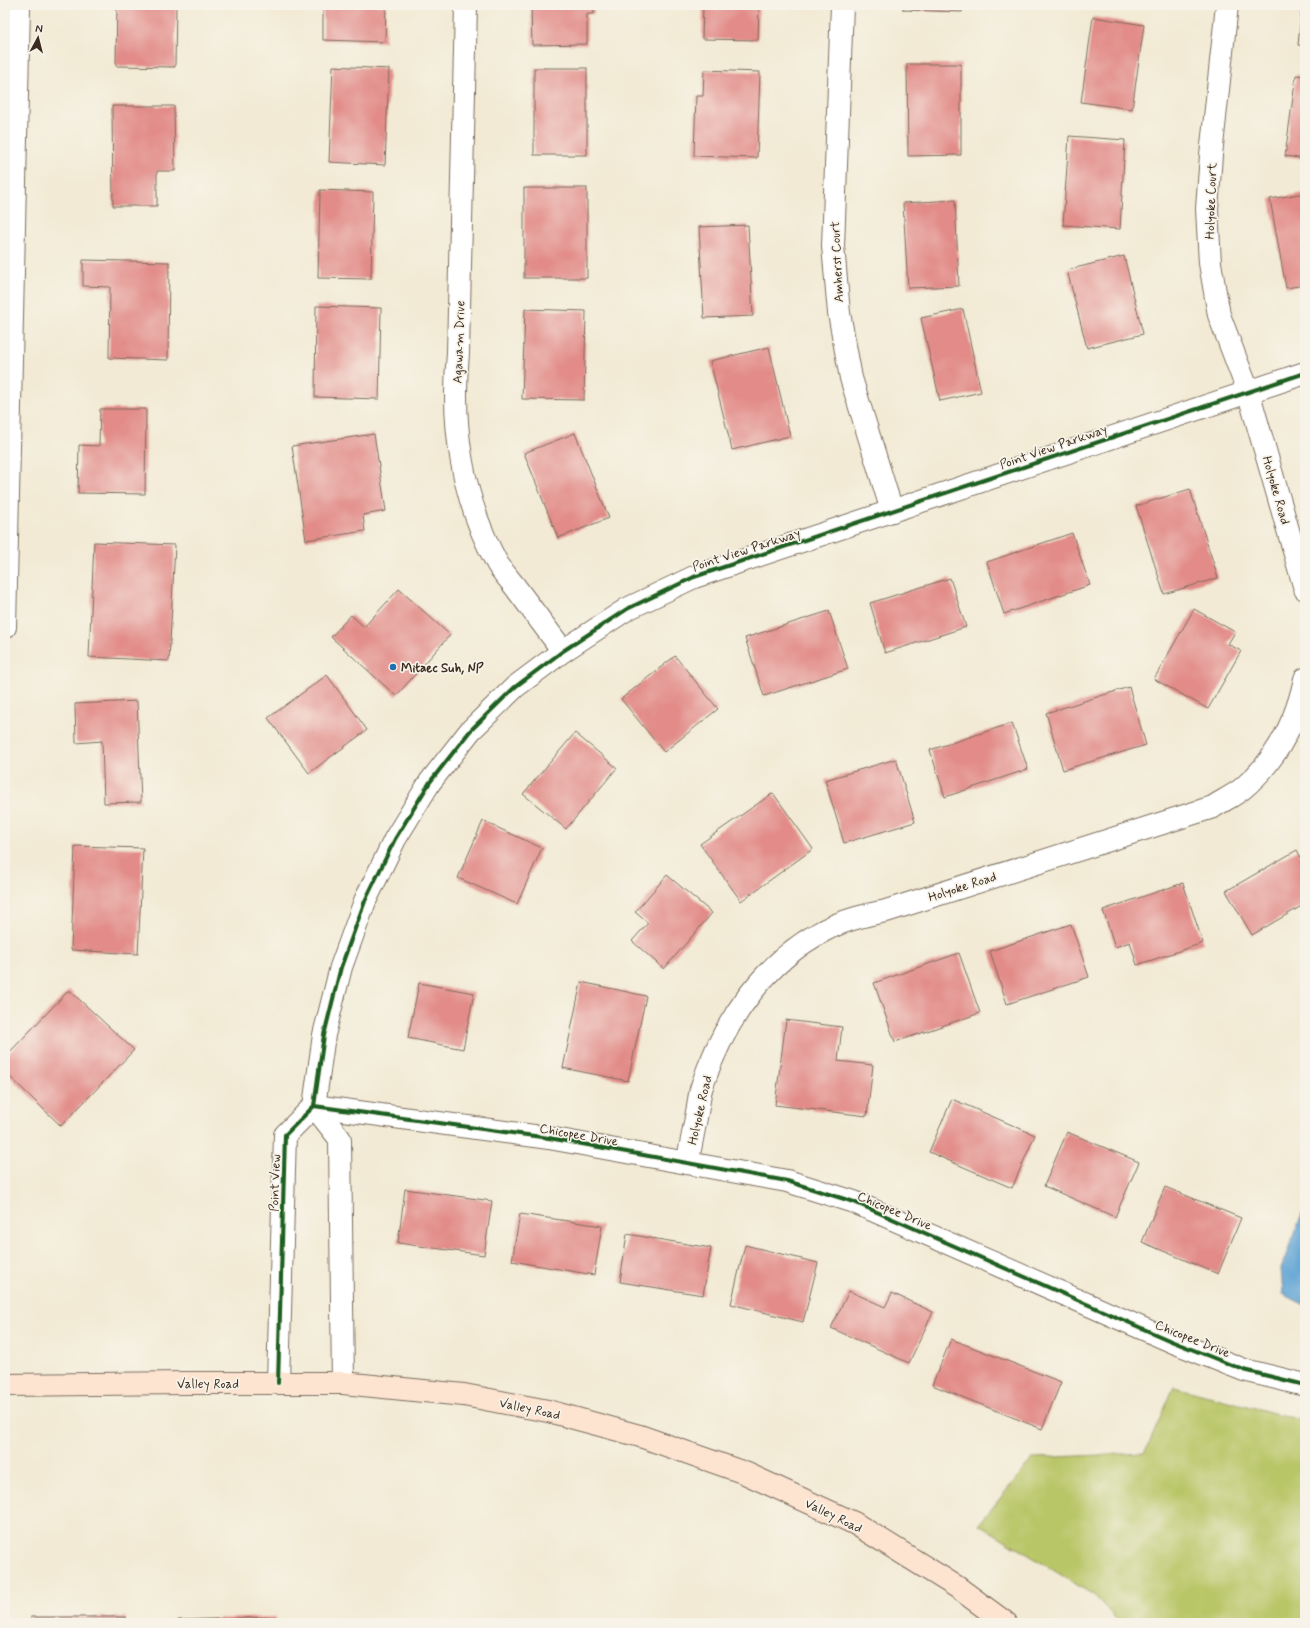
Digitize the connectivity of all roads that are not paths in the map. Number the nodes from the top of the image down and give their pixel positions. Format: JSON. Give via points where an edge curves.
{"nodes":[{"id":1,"x":19,"y":5,"type":"edge"},
{"id":2,"x":466,"y":5,"type":"edge"},
{"id":3,"x":842,"y":5,"type":"edge"},
{"id":4,"x":1227,"y":5,"type":"edge"},
{"id":5,"x":1305,"y":373,"type":"edge"},
{"id":6,"x":1248,"y":391,"type":"junction"},
{"id":7,"x":7,"y":495,"type":"edge"},
{"id":8,"x":892,"y":511,"type":"junction"},
{"id":9,"x":1305,"y":589,"type":"edge"},
{"id":10,"x":5,"y":627,"type":"edge"},
{"id":11,"x":563,"y":651,"type":"junction"},
{"id":12,"x":1305,"y":679,"type":"edge"},
{"id":13,"x":314,"y":1106,"type":"junction"},
{"id":14,"x":687,"y":1163,"type":"junction"},
{"id":15,"x":278,"y":1383,"type":"junction"},
{"id":16,"x":343,"y":1383,"type":"junction"},
{"id":17,"x":1305,"y":1385,"type":"edge"},
{"id":18,"x":5,"y":1386,"type":"edge"},
{"id":19,"x":1006,"y":1623,"type":"edge"}],
"edges":[{"from":1,"to":7,"type":"street"},
{"from":2,"to":11,"type":"street","name":"Agawam Drive","via":[[456,423],[463,466],[478,520],[498,563]]},
{"from":3,"to":8,"type":"street","name":"Amherst Court","via":[[833,246],[838,313],[851,378]]},
{"from":4,"to":6,"type":"street","name":"Holyoke Court","via":[[1207,209],[1210,263],[1219,314]]},
{"from":5,"to":6,"type":"street","name":"Point View Parkway"},
{"from":6,"to":8,"type":"street","name":"Point View Parkway"},
{"from":6,"to":9,"type":"street","name":"Holyoke Road"},
{"from":7,"to":10,"type":"street"},
{"from":8,"to":11,"type":"street","name":"Point View Parkway","via":[[694,577],[627,609]]},
{"from":11,"to":13,"type":"street","name":"Point View Parkway","via":[[515,687],[470,731],[430,782],[395,839],[365,901],[341,967],[324,1035]]},
{"from":12,"to":14,"type":"street","name":"Holyoke Road","via":[[1301,698],[1287,734],[1266,765],[1241,790],[1213,807],[886,911],[861,915],[825,930],[792,951],[771,970],[742,1004],[719,1043],[702,1087]]},
{"from":13,"to":14,"type":"street","name":"Chicopee Drive","via":[[549,1138]]},
{"from":13,"to":15,"type":"street","name":"Point View","via":[[285,1135]]},
{"from":13,"to":16,"type":"street","via":[[340,1139]]},
{"from":14,"to":17,"type":"street","name":"Chicopee Drive","via":[[787,1181],[854,1202],[1171,1341],[1244,1370]]},
{"from":15,"to":16,"type":"main road","name":"Valley Road"},
{"from":15,"to":18,"type":"main road","name":"Valley Road"},
{"from":16,"to":19,"type":"main road","name":"Valley Road","via":[[464,1395],[548,1411],[640,1436],[745,1473],[854,1523],[957,1587]]}]}
